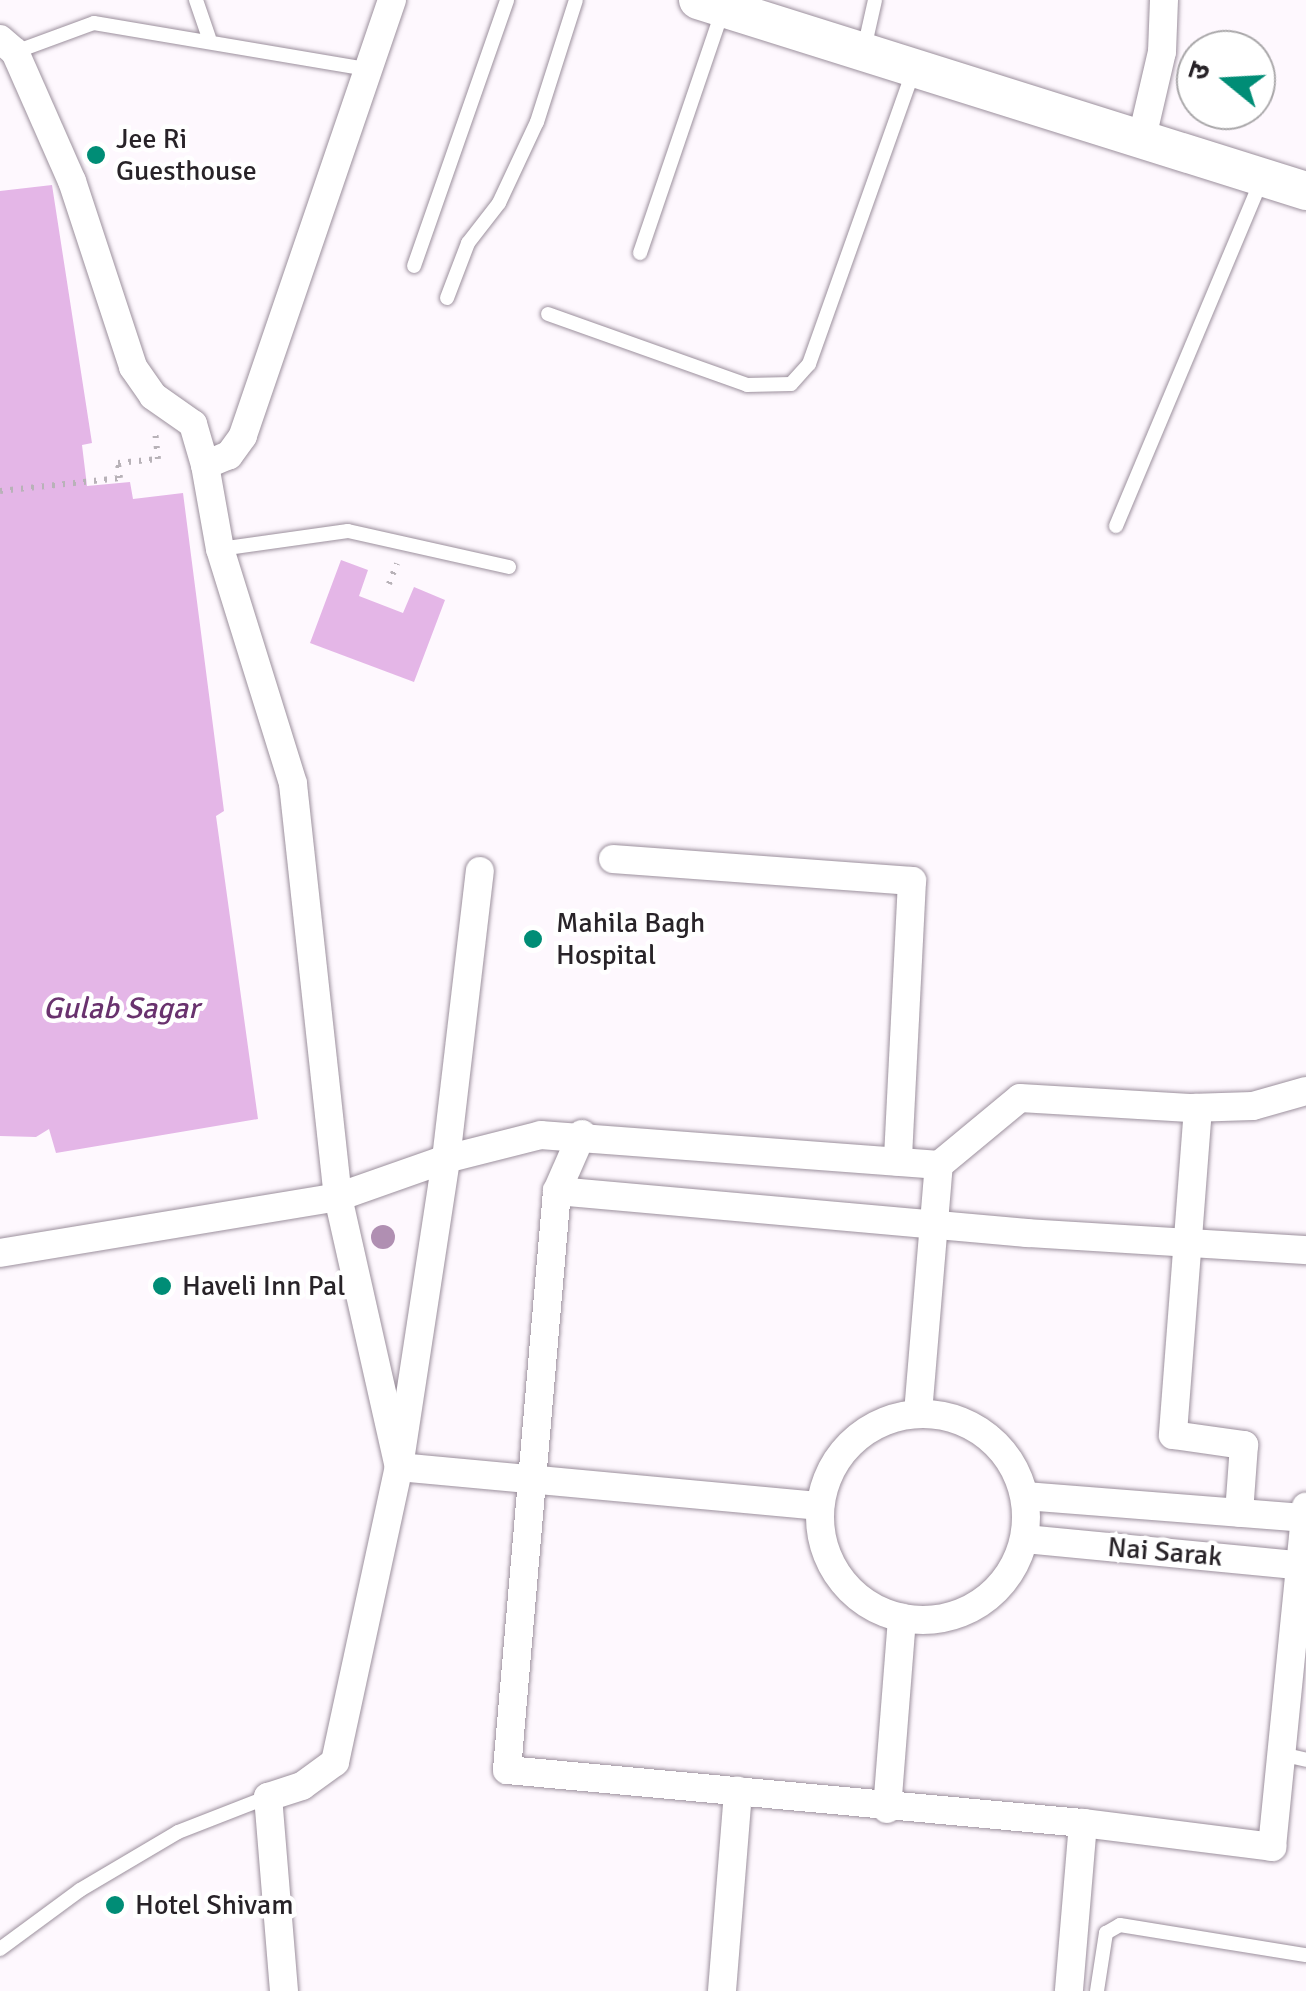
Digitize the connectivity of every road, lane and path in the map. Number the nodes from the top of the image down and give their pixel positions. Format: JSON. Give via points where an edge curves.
{"nodes":[{"id":1,"x":196,"y":0,"type":"edge"},
{"id":2,"x":392,"y":0,"type":"edge"},
{"id":3,"x":507,"y":0,"type":"edge"},
{"id":4,"x":576,"y":0,"type":"edge"},
{"id":5,"x":874,"y":0,"type":"edge"},
{"id":6,"x":1164,"y":0,"type":"edge"},
{"id":7,"x":710,"y":5,"type":"edge"},
{"id":8,"x":209,"y":38,"type":"junction"},
{"id":9,"x":8,"y":46,"type":"edge"},
{"id":10,"x":862,"y":54,"type":"junction"},
{"id":11,"x":367,"y":69,"type":"junction"},
{"id":12,"x":913,"y":71,"type":"junction"},
{"id":13,"x":1141,"y":142,"type":"junction"},
{"id":14,"x":1263,"y":178,"type":"junction"},
{"id":15,"x":1306,"y":191,"type":"edge"},
{"id":16,"x":640,"y":253,"type":"dead end"},
{"id":17,"x":414,"y":266,"type":"dead end"},
{"id":18,"x":447,"y":298,"type":"dead end"},
{"id":19,"x":548,"y":314,"type":"dead end"},
{"id":20,"x":156,"y":438,"type":"dead end"},
{"id":21,"x":205,"y":464,"type":"junction"},
{"id":22,"x":0,"y":491,"type":"edge"},
{"id":23,"x":1116,"y":526,"type":"dead end"},
{"id":24,"x":220,"y":549,"type":"junction"},
{"id":25,"x":510,"y":567,"type":"dead end"},
{"id":26,"x":614,"y":859,"type":"dead end"},
{"id":27,"x":480,"y":871,"type":"dead end"},
{"id":28,"x":1306,"y":1091,"type":"edge"},
{"id":29,"x":1198,"y":1108,"type":"junction"},
{"id":30,"x":582,"y":1134,"type":"junction"},
{"id":31,"x":446,"y":1158,"type":"junction"},
{"id":32,"x":898,"y":1162,"type":"junction"},
{"id":33,"x":939,"y":1165,"type":"junction"},
{"id":34,"x":557,"y":1191,"type":"junction"},
{"id":35,"x":338,"y":1197,"type":"junction"},
{"id":36,"x":932,"y":1220,"type":"junction"},
{"id":37,"x":1188,"y":1242,"type":"junction"},
{"id":38,"x":1306,"y":1250,"type":"edge"},
{"id":39,"x":0,"y":1253,"type":"edge"},
{"id":40,"x":918,"y":1413,"type":"junction"},
{"id":41,"x":399,"y":1467,"type":"junction"},
{"id":42,"x":536,"y":1479,"type":"junction"},
{"id":43,"x":1025,"y":1496,"type":"junction"},
{"id":44,"x":820,"y":1506,"type":"junction"},
{"id":45,"x":1239,"y":1513,"type":"junction"},
{"id":46,"x":1305,"y":1514,"type":"edge"},
{"id":47,"x":1024,"y":1539,"type":"junction"},
{"id":48,"x":1303,"y":1565,"type":"edge"},
{"id":49,"x":902,"y":1618,"type":"junction"},
{"id":50,"x":1294,"y":1757,"type":"edge"},
{"id":51,"x":738,"y":1792,"type":"junction"},
{"id":52,"x":268,"y":1796,"type":"junction"},
{"id":53,"x":888,"y":1809,"type":"junction"},
{"id":54,"x":1083,"y":1823,"type":"junction"},
{"id":55,"x":0,"y":1949,"type":"edge"},
{"id":56,"x":1306,"y":1954,"type":"edge"},
{"id":57,"x":284,"y":1991,"type":"edge"},
{"id":58,"x":722,"y":1991,"type":"edge"},
{"id":59,"x":1069,"y":1991,"type":"edge"},
{"id":60,"x":1097,"y":1991,"type":"edge"}],
"edges":[{"from":1,"to":8,"type":"lane"},
{"from":2,"to":11,"type":"street"},
{"from":3,"to":17,"type":"lane"},
{"from":4,"to":18,"type":"lane","via":[[538,122],[498,204],[468,243]]},
{"from":5,"to":10,"type":"lane"},
{"from":6,"to":13,"type":"street","via":[[1162,52]]},
{"from":7,"to":10,"type":"street"},
{"from":7,"to":16,"type":"lane"},
{"from":8,"to":9,"type":"lane","via":[[94,24]]},
{"from":8,"to":11,"type":"lane"},
{"from":9,"to":21,"type":"street","via":[[72,181],[133,367],[145,389],[193,424]]},
{"from":10,"to":12,"type":"street"},
{"from":11,"to":21,"type":"street","via":[[243,436],[229,455]]},
{"from":12,"to":13,"type":"street"},
{"from":12,"to":19,"type":"lane","via":[[810,364],[791,384],[747,384]]},
{"from":13,"to":14,"type":"street"},
{"from":14,"to":15,"type":"street"},
{"from":14,"to":23,"type":"lane"},
{"from":20,"to":22,"type":"path","via":[[158,459],[118,463],[120,478]]},
{"from":21,"to":24,"type":"street"},
{"from":24,"to":25,"type":"lane","via":[[348,532]]},
{"from":24,"to":35,"type":"street","via":[[293,784]]},
{"from":26,"to":32,"type":"street","via":[[912,881]]},
{"from":27,"to":31,"type":"street"},
{"from":28,"to":29,"type":"street","via":[[1253,1106]]},
{"from":29,"to":33,"type":"street","via":[[1020,1098]]},
{"from":29,"to":37,"type":"street"},
{"from":30,"to":31,"type":"street","via":[[541,1135]]},
{"from":30,"to":32,"type":"street"},
{"from":30,"to":34,"type":"street"},
{"from":31,"to":35,"type":"street"},
{"from":31,"to":41,"type":"street"},
{"from":32,"to":33,"type":"street"},
{"from":33,"to":36,"type":"street"},
{"from":34,"to":36,"type":"street"},
{"from":34,"to":42,"type":"street"},
{"from":35,"to":39,"type":"street"},
{"from":35,"to":41,"type":"street"},
{"from":36,"to":37,"type":"street"},
{"from":36,"to":40,"type":"street"},
{"from":37,"to":38,"type":"street"},
{"from":37,"to":45,"type":"street","via":[[1173,1435],[1244,1444]]},
{"from":40,"to":43,"type":"street","via":[[947,1416],[998,1444]]},
{"from":40,"to":44,"type":"street","via":[[863,1432],[842,1453]]},
{"from":41,"to":42,"type":"street"},
{"from":41,"to":52,"type":"street","via":[[334,1762],[302,1786]]},
{"from":42,"to":44,"type":"street"},
{"from":42,"to":51,"type":"street","via":[[507,1770]]},
{"from":43,"to":45,"type":"street"},
{"from":43,"to":47,"type":"street"},
{"from":44,"to":49,"type":"street","via":[[822,1537],[850,1590]]},
{"from":45,"to":46,"type":"street"},
{"from":46,"to":48,"type":"street"},
{"from":47,"to":48,"type":"street","name":"Nai Sarak"},
{"from":47,"to":49,"type":"street","via":[[1010,1574],[989,1597],[932,1620]]},
{"from":48,"to":50,"type":"street"},
{"from":49,"to":53,"type":"street"},
{"from":50,"to":54,"type":"street","via":[[1272,1847]]},
{"from":51,"to":53,"type":"street"},
{"from":51,"to":58,"type":"street"},
{"from":52,"to":55,"type":"lane","via":[[178,1832],[80,1890]]},
{"from":52,"to":57,"type":"street"},
{"from":53,"to":54,"type":"street"},
{"from":54,"to":59,"type":"street"},
{"from":56,"to":60,"type":"lane","via":[[1120,1925],[1106,1933]]}]}
